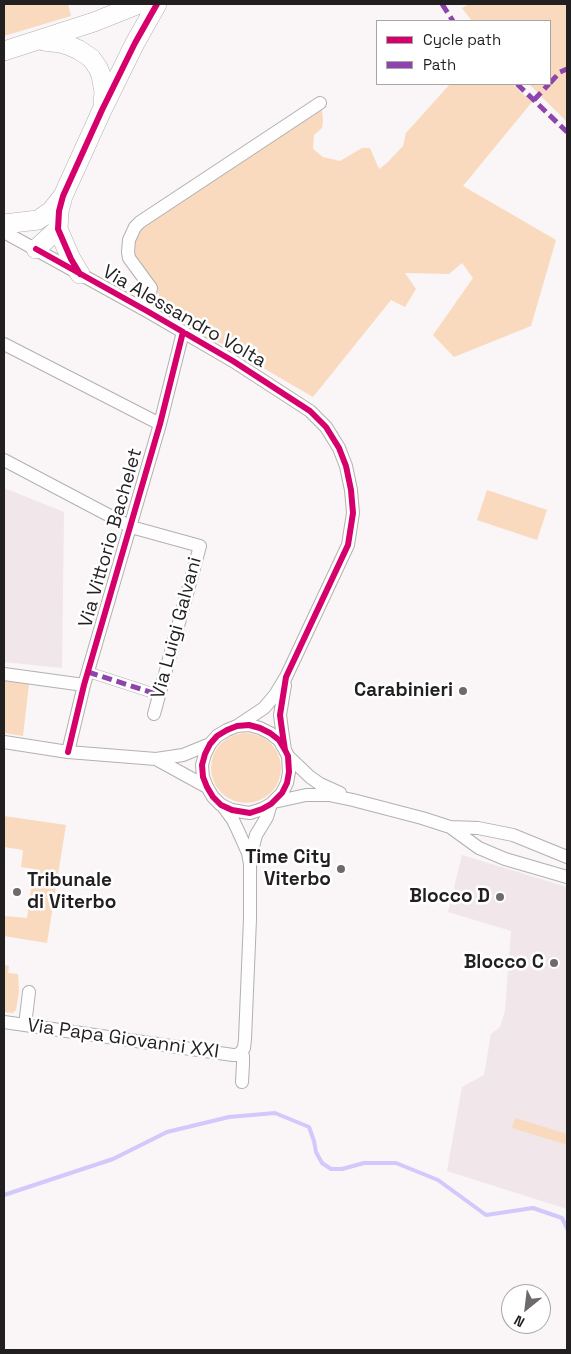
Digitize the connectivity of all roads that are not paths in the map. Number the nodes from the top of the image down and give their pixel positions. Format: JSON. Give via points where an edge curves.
{"nodes":[{"id":1,"x":139,"y":4,"type":"edge"},
{"id":2,"x":157,"y":4,"type":"edge"},
{"id":3,"x":38,"y":41,"type":"junction"},
{"id":4,"x":4,"y":51,"type":"edge"},
{"id":5,"x":320,"y":103,"type":"dead end"},
{"id":6,"x":102,"y":110,"type":"junction"},
{"id":7,"x":63,"y":196,"type":"junction"},
{"id":8,"x":38,"y":220,"type":"junction"},
{"id":9,"x":4,"y":224,"type":"edge"},
{"id":10,"x":58,"y":229,"type":"junction"},
{"id":11,"x":4,"y":232,"type":"edge"},
{"id":12,"x":36,"y":249,"type":"junction"},
{"id":13,"x":80,"y":274,"type":"junction"},
{"id":14,"x":147,"y":311,"type":"junction"},
{"id":15,"x":184,"y":332,"type":"junction"},
{"id":16,"x":4,"y":344,"type":"edge"},
{"id":17,"x":160,"y":424,"type":"junction"},
{"id":18,"x":4,"y":460,"type":"edge"},
{"id":19,"x":131,"y":527,"type":"junction"},
{"id":20,"x":88,"y":672,"type":"junction"},
{"id":21,"x":4,"y":674,"type":"edge"},
{"id":22,"x":286,"y":677,"type":"junction"},
{"id":23,"x":84,"y":685,"type":"junction"},
{"id":24,"x":158,"y":695,"type":"junction"},
{"id":25,"x":154,"y":714,"type":"dead end"},
{"id":26,"x":238,"y":726,"type":"junction"},
{"id":27,"x":4,"y":742,"type":"edge"},
{"id":28,"x":210,"y":744,"type":"junction"},
{"id":29,"x":68,"y":752,"type":"junction"},
{"id":30,"x":286,"y":753,"type":"junction"},
{"id":31,"x":156,"y":759,"type":"junction"},
{"id":32,"x":207,"y":788,"type":"junction"},
{"id":33,"x":353,"y":800,"type":"junction"},
{"id":34,"x":273,"y":803,"type":"junction"},
{"id":35,"x":221,"y":805,"type":"junction"},
{"id":36,"x":450,"y":826,"type":"junction"},
{"id":37,"x":567,"y":857,"type":"edge"},
{"id":38,"x":250,"y":864,"type":"junction"},
{"id":39,"x":567,"y":877,"type":"edge"},
{"id":40,"x":29,"y":992,"type":"dead end"},
{"id":41,"x":4,"y":1022,"type":"edge"},
{"id":42,"x":25,"y":1025,"type":"junction"},
{"id":43,"x":241,"y":1052,"type":"junction"},
{"id":44,"x":242,"y":1082,"type":"dead end"}],
"edges":[{"from":1,"to":3,"type":"main road"},
{"from":2,"to":6,"type":"main road"},
{"from":3,"to":4,"type":"main road"},
{"from":3,"to":6,"type":"main road","via":[[70,46],[92,58],[103,83]]},
{"from":5,"to":14,"type":"street","via":[[135,227],[128,252],[152,288]]},
{"from":6,"to":7,"type":"main road"},
{"from":7,"to":8,"type":"main road","via":[[51,211]]},
{"from":7,"to":10,"type":"main road"},
{"from":8,"to":9,"type":"main road"},
{"from":8,"to":12,"type":"main road"},
{"from":10,"to":12,"type":"main road"},
{"from":10,"to":13,"type":"main road"},
{"from":11,"to":12,"type":"street","name":"Via Alessandro Volta"},
{"from":12,"to":13,"type":"street","name":"Via Alessandro Volta"},
{"from":13,"to":14,"type":"street","name":"Via Alessandro Volta"},
{"from":14,"to":15,"type":"street","name":"Via Alessandro Volta"},
{"from":15,"to":17,"type":"street","name":"Via Vittorio Bachelet"},
{"from":15,"to":22,"type":"street","name":"Via Alessandro Volta","via":[[310,411],[326,427],[346,466],[353,513],[348,544]]},
{"from":16,"to":17,"type":"street"},
{"from":17,"to":19,"type":"street","name":"Via Vittorio Bachelet"},
{"from":18,"to":19,"type":"street","name":"Via Luigi Galvani"},
{"from":19,"to":20,"type":"street","name":"Via Vittorio Bachelet"},
{"from":19,"to":24,"type":"street","name":"Via Luigi Galvani","via":[[200,546]]},
{"from":20,"to":23,"type":"street","name":"Via Vittorio Bachelet"},
{"from":20,"to":24,"type":"street"},
{"from":21,"to":23,"type":"street"},
{"from":22,"to":26,"type":"street","name":"Via Alessandro Volta","via":[[264,708]]},
{"from":22,"to":30,"type":"street","name":"Via Alessandro Volta","via":[[280,715]]},
{"from":23,"to":29,"type":"street","name":"Via Vittorio Bachelet"},
{"from":24,"to":25,"type":"street","name":"Via Luigi Galvani"},
{"from":26,"to":28,"type":"street","via":[[217,736]]},
{"from":26,"to":30,"type":"street","via":[[260,728],[274,736]]},
{"from":27,"to":29,"type":"street"},
{"from":28,"to":31,"type":"street","via":[[183,755]]},
{"from":28,"to":32,"type":"street","via":[[202,765]]},
{"from":29,"to":31,"type":"street"},
{"from":30,"to":33,"type":"street","via":[[310,777]]},
{"from":30,"to":34,"type":"street","via":[[287,783]]},
{"from":31,"to":32,"type":"street"},
{"from":32,"to":35,"type":"street"},
{"from":33,"to":34,"type":"street","via":[[306,795]]},
{"from":33,"to":36,"type":"street"},
{"from":34,"to":35,"type":"street","via":[[250,813]]},
{"from":34,"to":38,"type":"street","via":[[256,835]]},
{"from":35,"to":38,"type":"street","via":[[233,820]]},
{"from":36,"to":37,"type":"street","via":[[513,835]]},
{"from":36,"to":39,"type":"street","via":[[479,848]]},
{"from":38,"to":43,"type":"street","via":[[245,1038]]},
{"from":40,"to":42,"type":"street"},
{"from":41,"to":42,"type":"street","name":"Via Papa Giovanni XXI"},
{"from":42,"to":43,"type":"street","name":"Via Papa Giovanni XXI","via":[[233,1055]]},
{"from":43,"to":44,"type":"street"}]}
